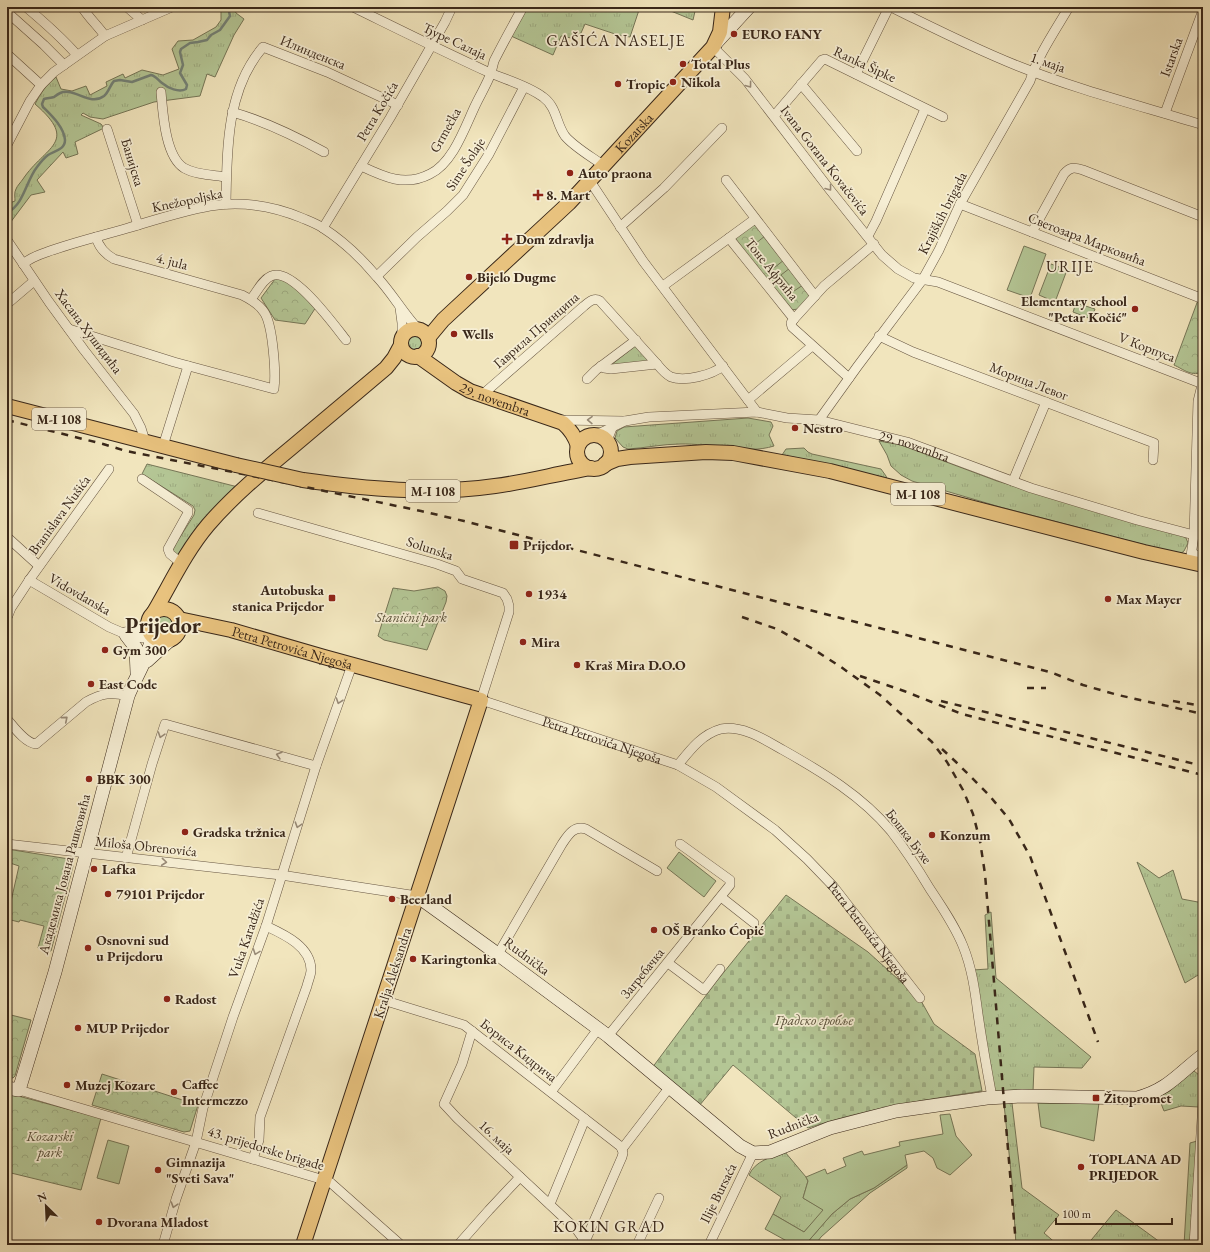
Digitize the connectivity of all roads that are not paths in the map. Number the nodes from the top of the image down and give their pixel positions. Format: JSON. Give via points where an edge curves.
{"nodes":[{"id":1,"x":26,"y":7,"type":"edge"},
{"id":2,"x":82,"y":7,"type":"edge"},
{"id":3,"x":127,"y":7,"type":"edge"},
{"id":4,"x":172,"y":7,"type":"edge"},
{"id":5,"x":353,"y":7,"type":"edge"},
{"id":6,"x":452,"y":7,"type":"edge"},
{"id":7,"x":523,"y":7,"type":"edge"},
{"id":8,"x":723,"y":7,"type":"edge"},
{"id":9,"x":749,"y":7,"type":"edge"},
{"id":10,"x":890,"y":7,"type":"edge"},
{"id":11,"x":1069,"y":7,"type":"edge"},
{"id":12,"x":159,"y":9,"type":"edge"},
{"id":13,"x":7,"y":12,"type":"edge"},
{"id":14,"x":1202,"y":15,"type":"edge"},
{"id":15,"x":142,"y":20,"type":"junction"},
{"id":16,"x":105,"y":36,"type":"junction"},
{"id":17,"x":431,"y":46,"type":"junction"},
{"id":18,"x":712,"y":47,"type":"junction"},
{"id":19,"x":7,"y":54,"type":"edge"},
{"id":20,"x":77,"y":56,"type":"junction"},
{"id":21,"x":64,"y":65,"type":"junction"},
{"id":22,"x":1033,"y":71,"type":"junction"},
{"id":23,"x":491,"y":73,"type":"junction"},
{"id":24,"x":856,"y":74,"type":"junction"},
{"id":25,"x":801,"y":84,"type":"junction"},
{"id":26,"x":41,"y":85,"type":"junction"},
{"id":27,"x":524,"y":87,"type":"junction"},
{"id":28,"x":161,"y":92,"type":"dead end"},
{"id":29,"x":398,"y":105,"type":"junction"},
{"id":30,"x":925,"y":109,"type":"junction"},
{"id":31,"x":232,"y":112,"type":"junction"},
{"id":32,"x":1165,"y":113,"type":"junction"},
{"id":33,"x":774,"y":116,"type":"junction"},
{"id":34,"x":943,"y":118,"type":"dead end"},
{"id":35,"x":1203,"y":125,"type":"edge"},
{"id":36,"x":722,"y":128,"type":"dead end"},
{"id":37,"x":108,"y":129,"type":"dead end"},
{"id":38,"x":7,"y":145,"type":"edge"},
{"id":39,"x":857,"y":151,"type":"dead end"},
{"id":40,"x":324,"y":152,"type":"dead end"},
{"id":41,"x":361,"y":166,"type":"junction"},
{"id":42,"x":604,"y":166,"type":"junction"},
{"id":43,"x":226,"y":177,"type":"junction"},
{"id":44,"x":726,"y":180,"type":"dead end"},
{"id":45,"x":590,"y":181,"type":"junction"},
{"id":46,"x":226,"y":204,"type":"junction"},
{"id":47,"x":960,"y":204,"type":"junction"},
{"id":48,"x":1203,"y":217,"type":"edge"},
{"id":49,"x":755,"y":219,"type":"junction"},
{"id":50,"x":138,"y":226,"type":"junction"},
{"id":51,"x":620,"y":227,"type":"junction"},
{"id":52,"x":323,"y":228,"type":"junction"},
{"id":53,"x":1032,"y":232,"type":"junction"},
{"id":54,"x":96,"y":238,"type":"junction"},
{"id":55,"x":729,"y":238,"type":"junction"},
{"id":56,"x":7,"y":240,"type":"edge"},
{"id":57,"x":871,"y":240,"type":"junction"},
{"id":58,"x":23,"y":264,"type":"junction"},
{"id":59,"x":377,"y":276,"type":"junction"},
{"id":60,"x":923,"y":279,"type":"junction"},
{"id":61,"x":34,"y":281,"type":"junction"},
{"id":62,"x":663,"y":286,"type":"junction"},
{"id":63,"x":815,"y":296,"type":"junction"},
{"id":64,"x":251,"y":299,"type":"junction"},
{"id":65,"x":1203,"y":299,"type":"edge"},
{"id":66,"x":7,"y":304,"type":"edge"},
{"id":67,"x":399,"y":305,"type":"junction"},
{"id":68,"x":794,"y":319,"type":"junction"},
{"id":69,"x":69,"y":329,"type":"junction"},
{"id":70,"x":424,"y":335,"type":"junction"},
{"id":71,"x":879,"y":336,"type":"junction"},
{"id":72,"x":346,"y":340,"type":"dead end"},
{"id":73,"x":401,"y":340,"type":"junction"},
{"id":74,"x":636,"y":340,"type":"junction"},
{"id":75,"x":812,"y":346,"type":"junction"},
{"id":76,"x":415,"y":356,"type":"junction"},
{"id":77,"x":657,"y":364,"type":"junction"},
{"id":78,"x":188,"y":366,"type":"junction"},
{"id":79,"x":601,"y":366,"type":"junction"},
{"id":80,"x":723,"y":366,"type":"junction"},
{"id":81,"x":386,"y":368,"type":"junction"},
{"id":82,"x":440,"y":371,"type":"junction"},
{"id":83,"x":849,"y":378,"type":"junction"},
{"id":84,"x":587,"y":379,"type":"dead end"},
{"id":85,"x":1203,"y":383,"type":"edge"},
{"id":86,"x":482,"y":395,"type":"junction"},
{"id":87,"x":748,"y":400,"type":"junction"},
{"id":88,"x":1046,"y":402,"type":"junction"},
{"id":89,"x":7,"y":406,"type":"edge"},
{"id":90,"x":757,"y":412,"type":"junction"},
{"id":91,"x":554,"y":419,"type":"junction"},
{"id":92,"x":820,"y":420,"type":"junction"},
{"id":93,"x":625,"y":421,"type":"junction"},
{"id":94,"x":570,"y":428,"type":"junction"},
{"id":95,"x":612,"y":428,"type":"junction"},
{"id":96,"x":593,"y":435,"type":"junction"},
{"id":97,"x":145,"y":441,"type":"junction"},
{"id":98,"x":163,"y":446,"type":"junction"},
{"id":99,"x":610,"y":447,"type":"junction"},
{"id":100,"x":578,"y":451,"type":"junction"},
{"id":101,"x":630,"y":457,"type":"junction"},
{"id":102,"x":1153,"y":460,"type":"dead end"},
{"id":103,"x":605,"y":464,"type":"junction"},
{"id":104,"x":591,"y":468,"type":"junction"},
{"id":105,"x":108,"y":469,"type":"dead end"},
{"id":106,"x":563,"y":473,"type":"junction"},
{"id":107,"x":142,"y":479,"type":"dead end"},
{"id":108,"x":1013,"y":481,"type":"junction"},
{"id":109,"x":258,"y":513,"type":"dead end"},
{"id":110,"x":1194,"y":536,"type":"junction"},
{"id":111,"x":7,"y":537,"type":"edge"},
{"id":112,"x":1203,"y":558,"type":"edge"},
{"id":113,"x":1195,"y":561,"type":"edge"},
{"id":114,"x":181,"y":563,"type":"junction"},
{"id":115,"x":39,"y":566,"type":"junction"},
{"id":116,"x":29,"y":580,"type":"junction"},
{"id":117,"x":169,"y":588,"type":"junction"},
{"id":118,"x":176,"y":616,"type":"junction"},
{"id":119,"x":7,"y":618,"type":"edge"},
{"id":120,"x":200,"y":624,"type":"junction"},
{"id":121,"x":151,"y":627,"type":"junction"},
{"id":122,"x":122,"y":633,"type":"junction"},
{"id":123,"x":173,"y":638,"type":"junction"},
{"id":124,"x":352,"y":665,"type":"junction"},
{"id":125,"x":140,"y":671,"type":"junction"},
{"id":126,"x":128,"y":696,"type":"junction"},
{"id":127,"x":481,"y":700,"type":"junction"},
{"id":128,"x":7,"y":719,"type":"edge"},
{"id":129,"x":678,"y":765,"type":"junction"},
{"id":130,"x":316,"y":766,"type":"junction"},
{"id":131,"x":7,"y":844,"type":"edge"},
{"id":132,"x":680,"y":844,"type":"dead end"},
{"id":133,"x":87,"y":853,"type":"junction"},
{"id":134,"x":126,"y":858,"type":"junction"},
{"id":135,"x":656,"y":871,"type":"dead end"},
{"id":136,"x":282,"y":875,"type":"junction"},
{"id":137,"x":417,"y":896,"type":"junction"},
{"id":138,"x":721,"y":897,"type":"junction"},
{"id":139,"x":754,"y":923,"type":"dead end"},
{"id":140,"x":266,"y":926,"type":"junction"},
{"id":141,"x":498,"y":954,"type":"junction"},
{"id":142,"x":668,"y":962,"type":"junction"},
{"id":143,"x":720,"y":970,"type":"dead end"},
{"id":144,"x":920,"y":998,"type":"dead end"},
{"id":145,"x":383,"y":1000,"type":"junction"},
{"id":146,"x":472,"y":1031,"type":"junction"},
{"id":147,"x":603,"y":1033,"type":"junction"},
{"id":148,"x":1201,"y":1060,"type":"edge"},
{"id":149,"x":670,"y":1088,"type":"junction"},
{"id":150,"x":13,"y":1089,"type":"edge"},
{"id":151,"x":551,"y":1092,"type":"junction"},
{"id":152,"x":992,"y":1098,"type":"junction"},
{"id":153,"x":1203,"y":1102,"type":"edge"},
{"id":154,"x":585,"y":1119,"type":"junction"},
{"id":155,"x":196,"y":1142,"type":"junction"},
{"id":156,"x":622,"y":1149,"type":"junction"},
{"id":157,"x":753,"y":1153,"type":"junction"},
{"id":158,"x":254,"y":1159,"type":"junction"},
{"id":159,"x":520,"y":1177,"type":"junction"},
{"id":160,"x":324,"y":1180,"type":"junction"},
{"id":161,"x":659,"y":1198,"type":"dead end"},
{"id":162,"x":550,"y":1204,"type":"junction"},
{"id":163,"x":584,"y":1244,"type":"edge"},
{"id":164,"x":162,"y":1245,"type":"edge"},
{"id":165,"x":303,"y":1245,"type":"edge"},
{"id":166,"x":401,"y":1245,"type":"edge"},
{"id":167,"x":458,"y":1245,"type":"edge"},
{"id":168,"x":637,"y":1245,"type":"edge"},
{"id":169,"x":709,"y":1245,"type":"edge"},
{"id":170,"x":1194,"y":1245,"type":"edge"}],
"edges":[{"from":1,"to":20,"type":"street"},
{"from":2,"to":16,"type":"street"},
{"from":3,"to":15,"type":"street"},
{"from":4,"to":12,"type":"street"},
{"from":5,"to":17,"type":"street","name":"Ђуре Салаја"},
{"from":6,"to":17,"type":"street","name":"Petra Kočića"},
{"from":7,"to":23,"type":"street","name":"Grmečka"},
{"from":8,"to":18,"type":"main road","via":[[721,26]]},
{"from":9,"to":18,"type":"street","name":"Kozarska"},
{"from":10,"to":22,"type":"street","name":"1. маја","via":[[967,44]]},
{"from":10,"to":24,"type":"street"},
{"from":11,"to":22,"type":"street","name":"Krajiških brigada"},
{"from":12,"to":15,"type":"street"},
{"from":13,"to":21,"type":"street"},
{"from":14,"to":32,"type":"street","name":"Istarska"},
{"from":15,"to":16,"type":"street"},
{"from":16,"to":20,"type":"street"},
{"from":17,"to":23,"type":"street","name":"Ђуре Салаја"},
{"from":17,"to":29,"type":"street","name":"Petra Kočića"},
{"from":18,"to":33,"type":"street","name":"Ivana Gorana Kovačevića","one_way":true,"via":[[745,80]]},
{"from":18,"to":42,"type":"main road","name":"Kozarska"},
{"from":19,"to":26,"type":"street"},
{"from":20,"to":21,"type":"street"},
{"from":21,"to":26,"type":"street"},
{"from":22,"to":32,"type":"street","name":"1. маја"},
{"from":22,"to":47,"type":"street","name":"Krajiških brigada","via":[[1030,81]]},
{"from":23,"to":27,"type":"street","name":"Ђуре Салаја"},
{"from":23,"to":41,"type":"street","name":"Grmečka","via":[[457,144],[448,158],[431,174],[398,180]]},
{"from":24,"to":25,"type":"street","name":"Ranka Šipke","via":[[825,59]]},
{"from":24,"to":30,"type":"street","name":"Ranka Šipke"},
{"from":25,"to":33,"type":"street","name":"Ranka Šipke"},
{"from":25,"to":39,"type":"street"},
{"from":26,"to":38,"type":"street"},
{"from":27,"to":42,"type":"street","name":"Ђуре Салаја","via":[[548,102],[554,109],[562,132]]},
{"from":27,"to":59,"type":"street","name":"Sime Šolaje","via":[[489,154],[463,196],[417,236]]},
{"from":28,"to":43,"type":"street","via":[[168,144],[177,161],[183,168]]},
{"from":29,"to":31,"type":"street","name":"Илинденска","via":[[327,72],[263,47],[245,74]]},
{"from":29,"to":41,"type":"street","name":"Petra Kočića"},
{"from":30,"to":34,"type":"street","name":"Ranka Šipke"},
{"from":30,"to":57,"type":"street","via":[[876,221]]},
{"from":31,"to":40,"type":"street","via":[[284,132]]},
{"from":31,"to":43,"type":"street","name":"Илинденска"},
{"from":32,"to":35,"type":"street","name":"1. маја"},
{"from":33,"to":57,"type":"street","name":"Ivana Gorana Kovačevića","one_way":true},
{"from":36,"to":51,"type":"street","via":[[664,188]]},
{"from":37,"to":50,"type":"street","name":"Банијска"},
{"from":41,"to":52,"type":"street","name":"Petra Kočića"},
{"from":42,"to":45,"type":"main road","name":"Kozarska"},
{"from":43,"to":46,"type":"street","name":"Илинденска"},
{"from":44,"to":49,"type":"street","name":"Тоне Афрића"},
{"from":45,"to":51,"type":"street"},
{"from":45,"to":70,"type":"main road","name":"Kozarska"},
{"from":46,"to":50,"type":"street","name":"Knežopoljska"},
{"from":46,"to":52,"type":"street","name":"Knežopoljska","via":[[270,208]]},
{"from":47,"to":53,"type":"street","name":"Светозара Марковића"},
{"from":47,"to":60,"type":"street","name":"Krajiških brigada"},
{"from":48,"to":53,"type":"street","via":[[1073,168],[1064,174]]},
{"from":49,"to":55,"type":"street","name":"Тоне Афрића"},
{"from":49,"to":63,"type":"street","name":"Тоне Афрића"},
{"from":50,"to":54,"type":"street","name":"Knežopoljska"},
{"from":51,"to":62,"type":"street"},
{"from":52,"to":59,"type":"street","name":"Knežopoljska"},
{"from":53,"to":65,"type":"street","name":"Светозара Марковића"},
{"from":54,"to":58,"type":"street","name":"Knežopoljska","via":[[63,246],[28,259]]},
{"from":54,"to":64,"type":"street","name":"4. jula","via":[[103,251],[114,259]]},
{"from":55,"to":62,"type":"street","name":"Тоне Афрића"},
{"from":55,"to":68,"type":"street","name":"Тоне Афрића"},
{"from":56,"to":58,"type":"street","name":"Хасана Хушидића"},
{"from":57,"to":60,"type":"street","name":"Ivana Gorana Kovačevića","via":[[898,269],[914,278]]},
{"from":57,"to":63,"type":"street"},
{"from":58,"to":61,"type":"street","name":"Хасана Хушидића"},
{"from":59,"to":67,"type":"street","name":"Knežopoljska"},
{"from":60,"to":71,"type":"street","name":"Krajiških brigada"},
{"from":60,"to":85,"type":"street","name":"V Корпуса","via":[[945,285]]},
{"from":61,"to":66,"type":"street"},
{"from":61,"to":69,"type":"street","name":"Хасана Хушидића"},
{"from":62,"to":80,"type":"street"},
{"from":63,"to":68,"type":"street"},
{"from":64,"to":72,"type":"street","via":[[270,276],[286,277],[315,302]]},
{"from":64,"to":78,"type":"street","name":"4. jula","via":[[264,312],[270,328],[276,378],[274,389]]},
{"from":67,"to":70,"type":"street","name":"Knežopoljska"},
{"from":67,"to":73,"type":"street"},
{"from":68,"to":75,"type":"street","name":"Тоне Афрића","via":[[792,327]]},
{"from":69,"to":78,"type":"street"},
{"from":69,"to":97,"type":"street","name":"Хасана Хушидића","via":[[134,414],[142,428]]},
{"from":70,"to":73,"type":"main road","via":[[409,330]]},
{"from":70,"to":76,"type":"main road","via":[[426,352]]},
{"from":70,"to":82,"type":"main road"},
{"from":71,"to":83,"type":"street","name":"Krajiških brigada"},
{"from":71,"to":88,"type":"street","name":"Морица Левог","via":[[913,352]]},
{"from":73,"to":76,"type":"main road","via":[[405,353]]},
{"from":73,"to":81,"type":"main road","via":[[394,358]]},
{"from":74,"to":77,"type":"street","name":"Гаврила Принципа"},
{"from":74,"to":79,"type":"street"},
{"from":74,"to":86,"type":"street","name":"Гаврила Принципа","via":[[600,301],[595,299]]},
{"from":75,"to":83,"type":"street"},
{"from":75,"to":87,"type":"street"},
{"from":76,"to":81,"type":"main road"},
{"from":76,"to":82,"type":"main road","name":"29. novembra"},
{"from":77,"to":79,"type":"street","via":[[611,369]]},
{"from":77,"to":80,"type":"street","name":"Гаврила Принципа","via":[[666,374],[679,378],[713,373]]},
{"from":78,"to":98,"type":"street"},
{"from":79,"to":84,"type":"street"},
{"from":80,"to":87,"type":"street"},
{"from":81,"to":114,"type":"main road","via":[[226,505],[207,526]]},
{"from":82,"to":86,"type":"main road","name":"29. novembra","via":[[470,391]]},
{"from":83,"to":92,"type":"street","name":"Krajiških brigada"},
{"from":85,"to":110,"type":"street","via":[[1198,401]]},
{"from":86,"to":91,"type":"main road","name":"29. novembra"},
{"from":87,"to":90,"type":"street"},
{"from":88,"to":102,"type":"street","name":"Морица Левог","via":[[1154,443]]},
{"from":88,"to":108,"type":"street"},
{"from":89,"to":97,"type":"main road","number":"M-I 108"},
{"from":90,"to":92,"type":"street","name":"29. novembra","via":[[787,418]]},
{"from":90,"to":93,"type":"street","name":"29. novembra","via":[[649,417]]},
{"from":93,"to":91,"type":"street","name":"29. novembra","one_way":true},
{"from":91,"to":94,"type":"main road","name":"29. novembra"},
{"from":92,"to":108,"type":"street","name":"29. novembra","via":[[907,442]]},
{"from":93,"to":95,"type":"street","name":"29. novembra"},
{"from":94,"to":96,"type":"main road","name":"29. novembra"},
{"from":94,"to":100,"type":"main road","via":[[576,437]]},
{"from":95,"to":96,"type":"street","name":"29. novembra"},
{"from":95,"to":99,"type":"street","via":[[609,436]]},
{"from":96,"to":99,"type":"main road","number":"M-I 108","via":[[601,436]]},
{"from":96,"to":100,"type":"main road","via":[[585,437]]},
{"from":97,"to":98,"type":"main road","number":"M-I 108"},
{"from":98,"to":106,"type":"main road","number":"M-I 108","bridge":true,"via":[[303,480],[377,489],[494,487]]},
{"from":99,"to":101,"type":"main road","number":"M-I 108"},
{"from":99,"to":103,"type":"main road","via":[[609,460]]},
{"from":100,"to":104,"type":"main road","via":[[584,466]]},
{"from":100,"to":106,"type":"main road"},
{"from":101,"to":103,"type":"main road","number":"M-I 108"},
{"from":101,"to":113,"type":"main road","number":"M-I 108","via":[[706,452],[733,453],[830,471],[1144,552]]},
{"from":103,"to":104,"type":"main road","number":"M-I 108"},
{"from":104,"to":106,"type":"main road","number":"M-I 108"},
{"from":105,"to":115,"type":"street","name":"Branislava Nušića"},
{"from":107,"to":114,"type":"street","via":[[188,510],[168,549]]},
{"from":108,"to":110,"type":"street","name":"29. novembra","via":[[1078,503]]},
{"from":109,"to":127,"type":"street","name":"Solunska","via":[[438,564],[456,571],[462,579],[503,593],[507,599],[509,612]]},
{"from":110,"to":113,"type":"street"},
{"from":111,"to":115,"type":"street","name":"Vidovdanska"},
{"from":112,"to":113,"type":"street"},
{"from":114,"to":117,"type":"main road"},
{"from":115,"to":116,"type":"street","name":"Branislava Nušića"},
{"from":116,"to":119,"type":"street","name":"Branislava Nušića"},
{"from":116,"to":122,"type":"street","name":"Vidovdanska"},
{"from":117,"to":118,"type":"main road","via":[[169,598]]},
{"from":117,"to":121,"type":"main road"},
{"from":118,"to":120,"type":"main road","name":"Petra Petrovića Njegoša"},
{"from":118,"to":121,"type":"main road","via":[[168,610],[161,609]]},
{"from":118,"to":123,"type":"main road","via":[[180,627]]},
{"from":120,"to":123,"type":"main road"},
{"from":120,"to":124,"type":"main road","name":"Petra Petrovića Njegoša","via":[[231,630]]},
{"from":121,"to":122,"type":"street","name":"Vidovdanska"},
{"from":121,"to":122,"type":"street","name":"Vidovdanska","via":[[143,638]]},
{"from":121,"to":123,"type":"main road","via":[[160,641]]},
{"from":121,"to":125,"type":"street","via":[[150,648]]},
{"from":122,"to":125,"type":"street","via":[[136,648]]},
{"from":123,"to":125,"type":"street","via":[[156,651]]},
{"from":124,"to":127,"type":"main road","name":"Petra Petrovića Njegoša"},
{"from":124,"to":130,"type":"street","name":"Vuka Karadžića","one_way":true},
{"from":125,"to":126,"type":"street","name":"Академика Јована Рашковића"},
{"from":128,"to":126,"type":"street","one_way":true,"via":[[26,739],[36,744],[86,702],[108,693]]},
{"from":126,"to":133,"type":"street","name":"Академика Јована Рашковића"},
{"from":127,"to":129,"type":"street","name":"Petra Petrovića Njegoša"},
{"from":127,"to":137,"type":"main road","name":"Kralja Aleksandra"},
{"from":129,"to":144,"type":"street","name":"Petra Petrovića Njegoša","via":[[739,803],[808,859],[842,898]]},
{"from":129,"to":152,"type":"street","name":"Бошка Бухе","via":[[708,734],[723,729],[743,731],[768,741],[835,781],[879,819],[903,847],[953,925],[963,946],[971,969]]},
{"from":130,"to":134,"type":"street","one_way":true,"via":[[165,724]]},
{"from":130,"to":136,"type":"street","name":"Vuka Karadžića","one_way":true},
{"from":131,"to":133,"type":"street","name":"Miloša Obrenovića"},
{"from":132,"to":138,"type":"street","name":"Загребачка","via":[[730,880],[730,885]]},
{"from":133,"to":134,"type":"street","name":"Miloša Obrenovića"},
{"from":133,"to":150,"type":"street","name":"Академика Јована Рашковића","via":[[55,972]]},
{"from":134,"to":136,"type":"street","name":"Miloša Obrenovića","one_way":true},
{"from":135,"to":141,"type":"street","via":[[586,829],[581,827],[574,830],[562,844]]},
{"from":136,"to":137,"type":"street","name":"Miloša Obrenovića"},
{"from":136,"to":140,"type":"street","name":"Vuka Karadžića"},
{"from":137,"to":141,"type":"street","name":"Rudnička"},
{"from":137,"to":145,"type":"main road","name":"Kralja Aleksandra"},
{"from":138,"to":139,"type":"street"},
{"from":138,"to":142,"type":"street","name":"Загребачка"},
{"from":140,"to":155,"type":"street","name":"Vuka Karadžića","one_way":true,"via":[[228,1031]]},
{"from":140,"to":158,"type":"street","via":[[289,937],[299,946],[309,960],[311,970],[260,1117],[259,1140]]},
{"from":141,"to":147,"type":"street","name":"Rudnička"},
{"from":142,"to":143,"type":"street","via":[[704,990]]},
{"from":142,"to":147,"type":"street","name":"Загребачка"},
{"from":145,"to":146,"type":"street","name":"Бориса Kидрича","via":[[464,1025]]},
{"from":145,"to":160,"type":"main road","name":"Kralja Aleksandra"},
{"from":146,"to":151,"type":"street","name":"Бориса Kидрича"},
{"from":146,"to":159,"type":"street","name":"16. маја","via":[[462,1064],[444,1104]]},
{"from":147,"to":149,"type":"street","name":"Rudnička"},
{"from":147,"to":151,"type":"street","name":"Загребачка"},
{"from":148,"to":152,"type":"street","name":"Rudnička","via":[[1162,1089],[1137,1098]]},
{"from":149,"to":156,"type":"street"},
{"from":149,"to":157,"type":"street","name":"Rudnička","via":[[740,1146]]},
{"from":150,"to":155,"type":"street","name":"43. prijedorske brigade"},
{"from":151,"to":154,"type":"street","name":"Бориса Kидрича"},
{"from":152,"to":157,"type":"street","name":"Rudnička","via":[[902,1110],[830,1128],[770,1152]]},
{"from":153,"to":170,"type":"street"},
{"from":154,"to":156,"type":"street","name":"Бориса Kидрича"},
{"from":154,"to":162,"type":"street"},
{"from":155,"to":158,"type":"street","name":"43. prijedorske brigade"},
{"from":155,"to":164,"type":"street","name":"Vuka Karadžića","one_way":true},
{"from":156,"to":163,"type":"street","via":[[622,1157]]},
{"from":157,"to":169,"type":"street","name":"Ilije Bursaća"},
{"from":158,"to":160,"type":"street","name":"43. prijedorske brigade"},
{"from":159,"to":162,"type":"street","name":"16. маја"},
{"from":159,"to":167,"type":"street"},
{"from":160,"to":165,"type":"main road","name":"Kralja Aleksandra"},
{"from":160,"to":166,"type":"street","name":"43. prijedorske brigade"},
{"from":161,"to":168,"type":"street"},
{"from":162,"to":163,"type":"street","name":"16. маја","via":[[577,1230]]}]}
